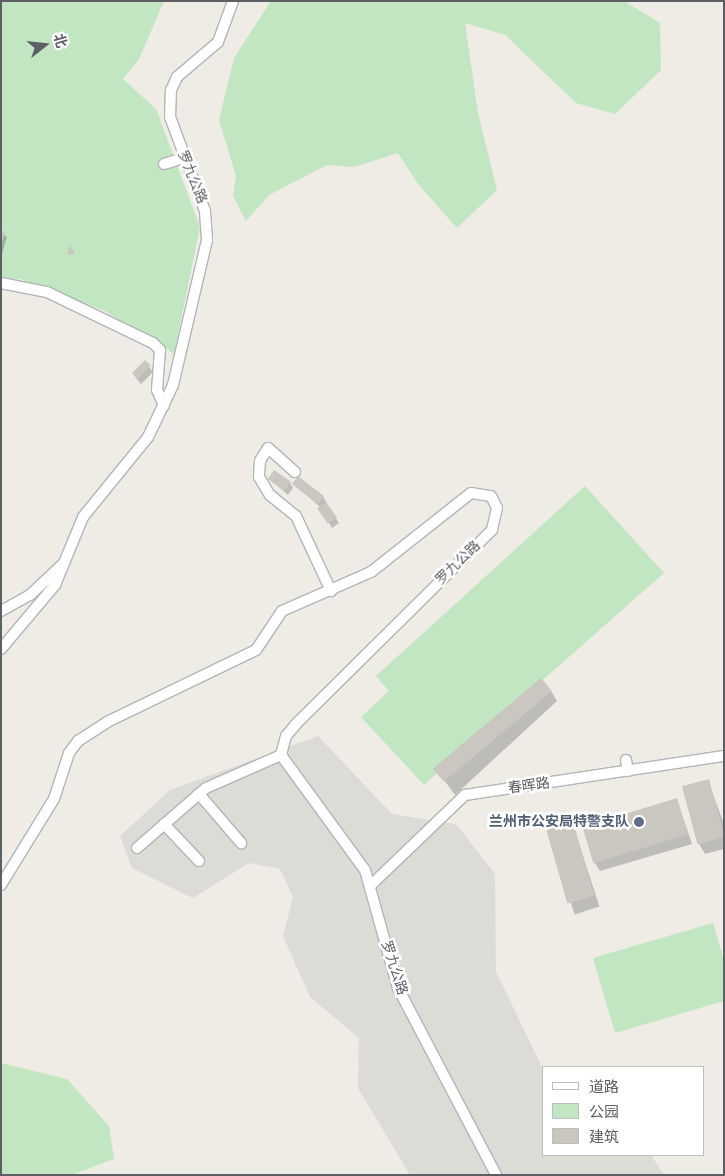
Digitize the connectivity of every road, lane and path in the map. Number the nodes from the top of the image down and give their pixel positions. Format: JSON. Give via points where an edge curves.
{"nodes":[{"id":1,"x":233,"y":1,"type":"edge"},
{"id":2,"x":184,"y":158,"type":"junction"},
{"id":3,"x":164,"y":164,"type":"dead end"},
{"id":4,"x":1,"y":283,"type":"edge"},
{"id":5,"x":164,"y":406,"type":"junction"},
{"id":6,"x":295,"y":472,"type":"dead end"},
{"id":7,"x":64,"y":563,"type":"junction"},
{"id":8,"x":331,"y":591,"type":"junction"},
{"id":9,"x":1,"y":611,"type":"edge"},
{"id":10,"x":1,"y":649,"type":"edge"},
{"id":11,"x":280,"y":755,"type":"junction"},
{"id":12,"x":724,"y":756,"type":"edge"},
{"id":13,"x":199,"y":794,"type":"junction"},
{"id":14,"x":164,"y":824,"type":"junction"},
{"id":15,"x":241,"y":843,"type":"dead end"},
{"id":16,"x":137,"y":848,"type":"dead end"},
{"id":17,"x":199,"y":861,"type":"dead end"},
{"id":18,"x":1,"y":885,"type":"edge"},
{"id":19,"x":370,"y":886,"type":"junction"},
{"id":20,"x":496,"y":1175,"type":"edge"}],
"edges":[{"from":1,"to":2,"type":"street","name":"罗九公路","via":[[218,42],[177,77],[170,90],[170,117]]},
{"from":2,"to":3,"type":"street"},
{"from":2,"to":5,"type":"street","name":"罗九公路","via":[[205,211],[208,240],[193,311]]},
{"from":4,"to":5,"type":"street","via":[[47,292],[153,343],[160,350],[157,390]]},
{"from":5,"to":7,"type":"street","name":"罗九公路","via":[[148,437],[83,517]]},
{"from":6,"to":8,"type":"street","via":[[268,448],[260,461],[259,477],[270,495],[296,516]]},
{"from":7,"to":9,"type":"street","via":[[30,595]]},
{"from":7,"to":10,"type":"street","name":"罗九公路","via":[[43,604]]},
{"from":8,"to":11,"type":"street","name":"罗九公路","via":[[371,572],[471,493],[491,496],[497,508],[492,530],[297,723],[286,736]]},
{"from":8,"to":18,"type":"street","name":"罗九公路","via":[[282,611],[256,650],[107,722],[78,741],[69,753],[54,799]]},
{"from":11,"to":13,"type":"street","via":[[265,764],[237,771]]},
{"from":11,"to":19,"type":"street","name":"罗九公路","via":[[354,852]]},
{"from":12,"to":19,"type":"street","name":"春晖路","via":[[627,766],[466,795]]},
{"from":13,"to":14,"type":"street"},
{"from":13,"to":15,"type":"street"},
{"from":14,"to":16,"type":"street"},
{"from":14,"to":17,"type":"street"},
{"from":19,"to":20,"type":"street","name":"罗九公路","via":[[398,988]]}]}
